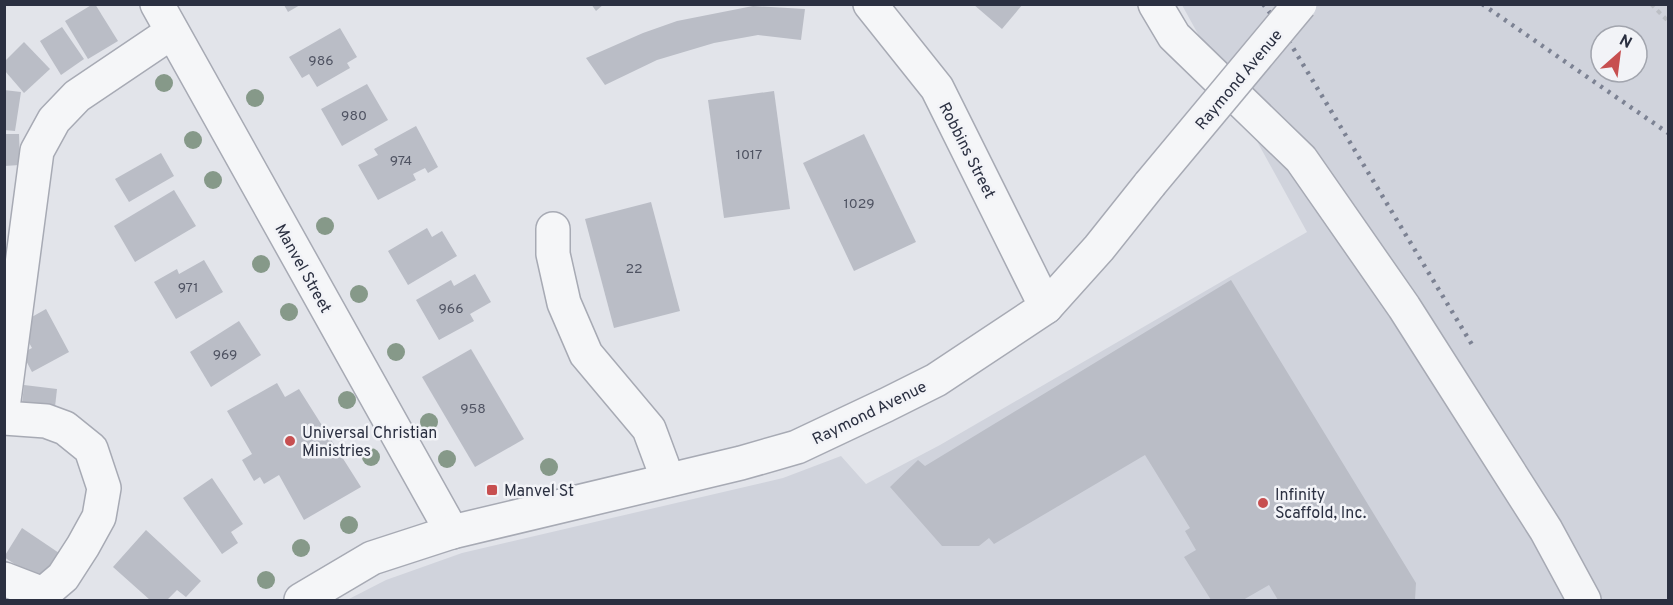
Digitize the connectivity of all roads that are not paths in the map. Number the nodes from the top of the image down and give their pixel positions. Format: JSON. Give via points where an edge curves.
{"nodes":[{"id":1,"x":870,"y":4,"type":"edge"},
{"id":2,"x":1155,"y":4,"type":"edge"},
{"id":3,"x":1300,"y":4,"type":"edge"},
{"id":4,"x":164,"y":18,"type":"edge"},
{"id":5,"x":553,"y":229,"type":"dead end"},
{"id":6,"x":1046,"y":307,"type":"junction"},
{"id":7,"x":4,"y":399,"type":"edge"},
{"id":8,"x":4,"y":418,"type":"edge"},
{"id":9,"x":668,"y":480,"type":"junction"},
{"id":10,"x":452,"y":532,"type":"junction"},
{"id":11,"x":4,"y":579,"type":"edge"},
{"id":12,"x":301,"y":600,"type":"edge"},
{"id":13,"x":1584,"y":600,"type":"edge"}],
"edges":[{"from":1,"to":6,"type":"street","name":"Robbins Street","via":[[937,88]]},
{"from":2,"to":13,"type":"street","via":[[1174,36],[1301,159],[1404,307],[1546,530]]},
{"from":3,"to":6,"type":"street","name":"Raymond Avenue","bridge":true},
{"from":4,"to":7,"type":"street","via":[[54,120],[37,152]]},
{"from":4,"to":10,"type":"street","name":"Manvel Street"},
{"from":5,"to":9,"type":"street","via":[[553,254],[564,303],[586,354],[649,429]]},
{"from":6,"to":9,"type":"street","name":"Raymond Avenue","via":[[936,380],[797,447]]},
{"from":8,"to":11,"type":"street","via":[[46,421],[65,428],[91,449],[104,488],[99,517],[63,577],[43,594]]},
{"from":9,"to":10,"type":"street","name":"Raymond Avenue"},
{"from":10,"to":12,"type":"street","name":"Raymond Avenue","via":[[372,558]]}]}
